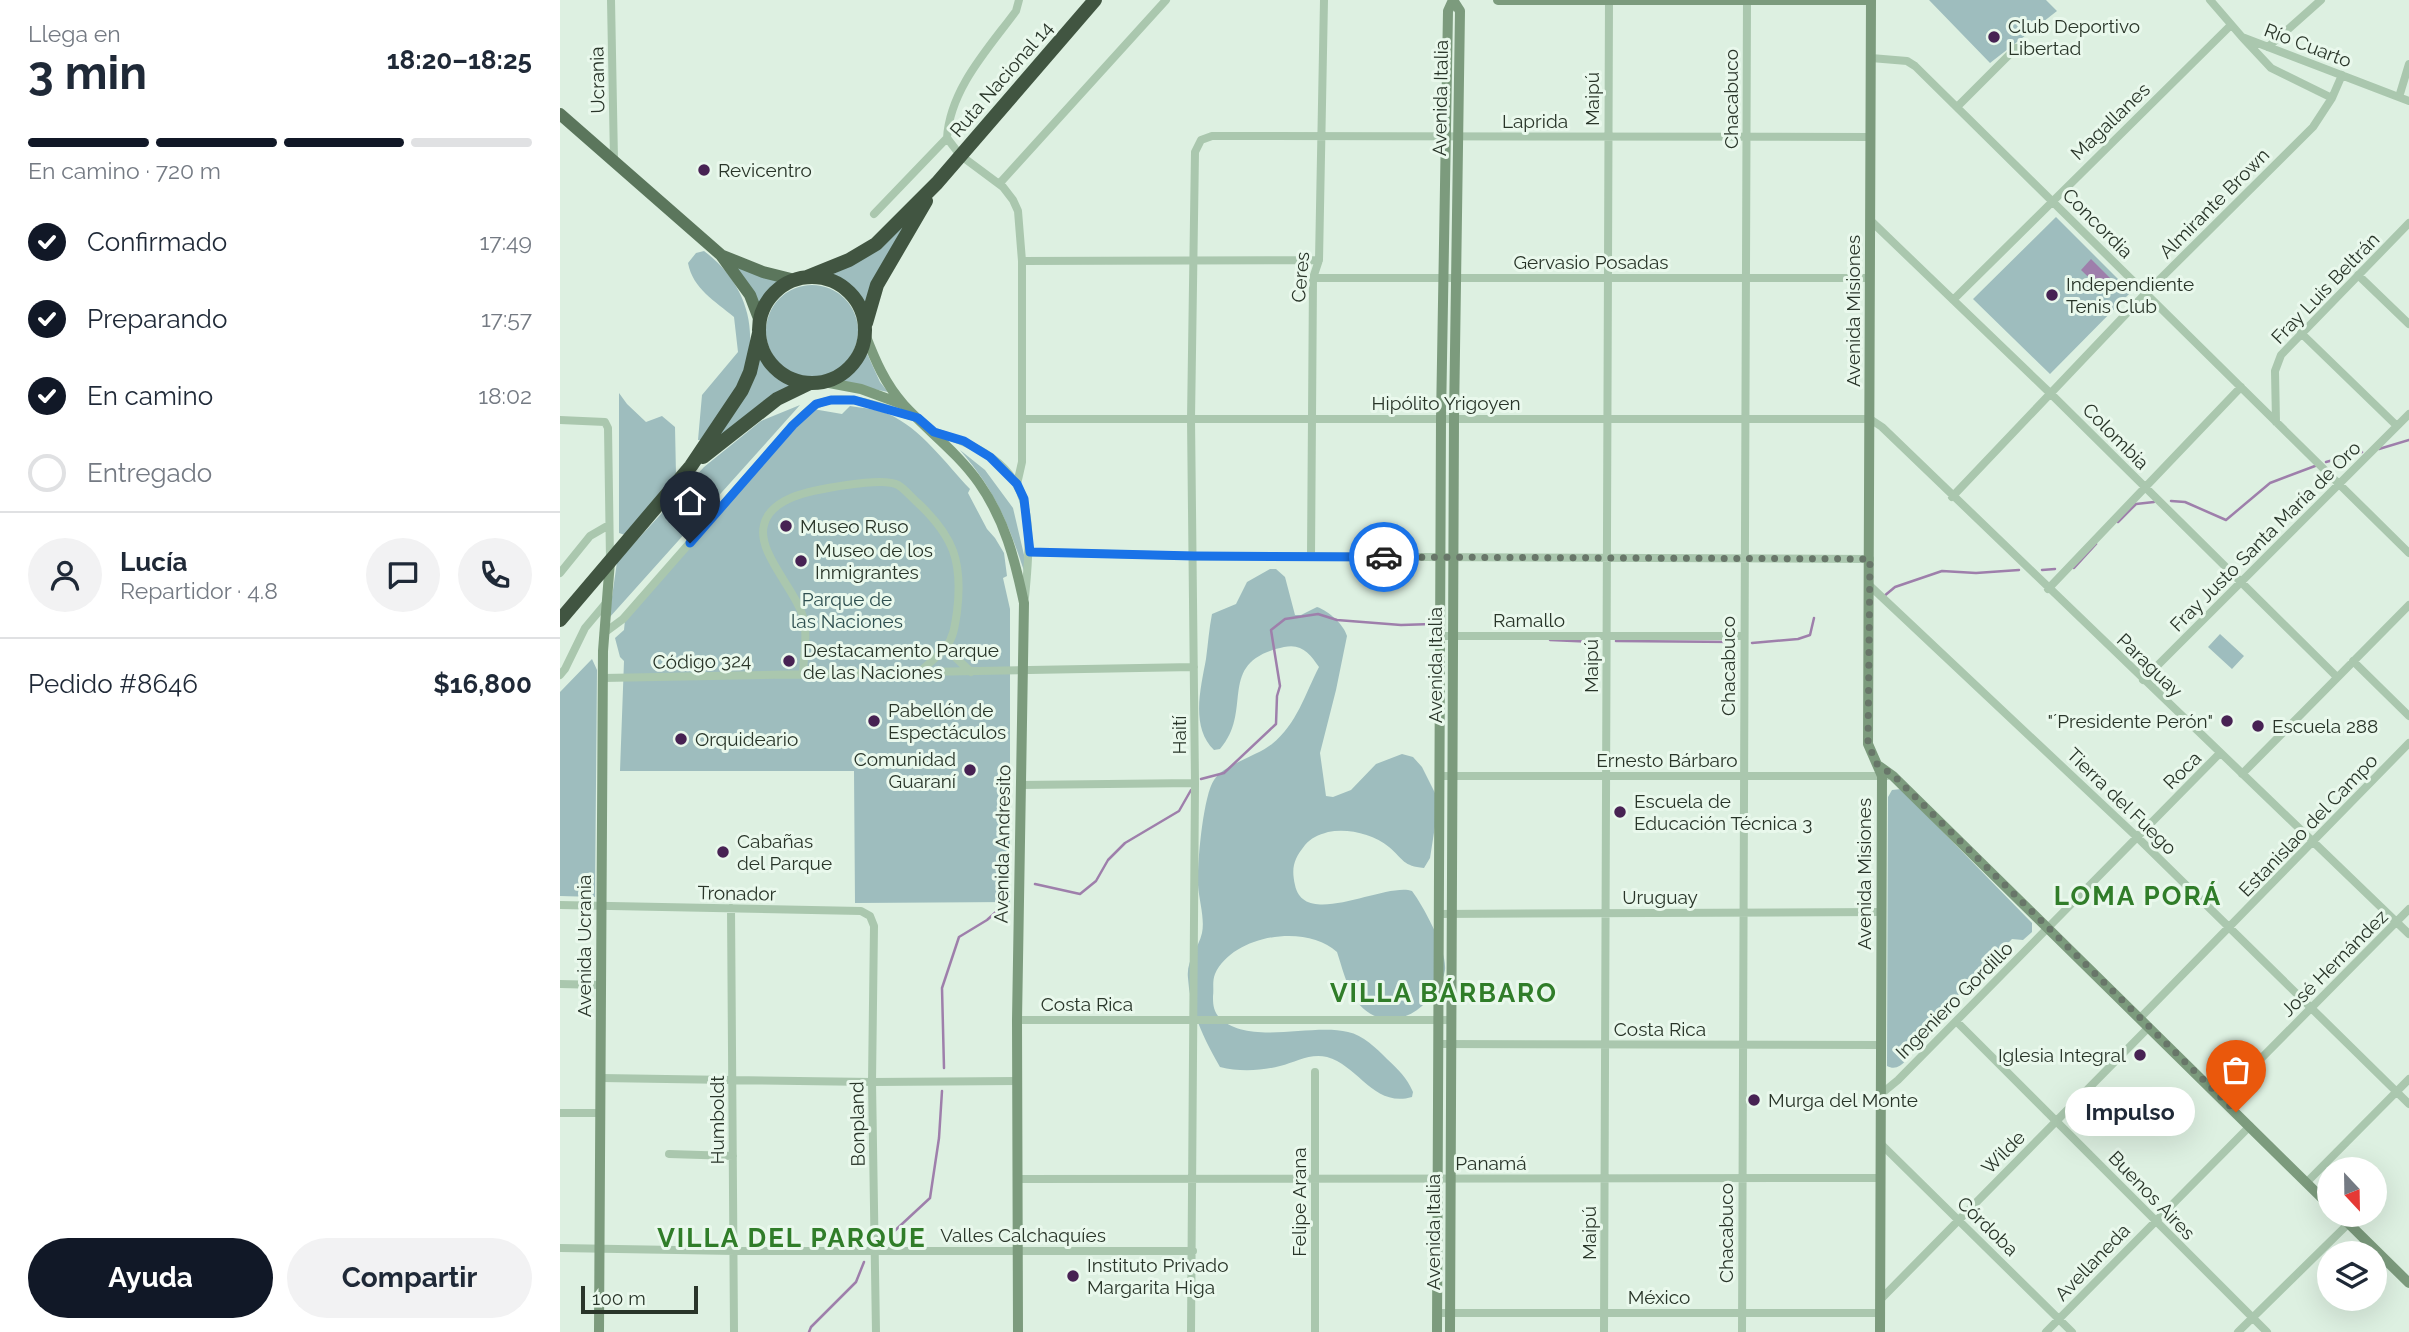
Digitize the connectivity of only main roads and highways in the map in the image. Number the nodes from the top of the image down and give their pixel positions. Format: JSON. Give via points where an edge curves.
{"nodes":[{"id":1,"x":1095,"y":0,"type":"edge"},
{"id":2,"x":1498,"y":0,"type":"edge"},
{"id":3,"x":1609,"y":0,"type":"edge"},
{"id":4,"x":1747,"y":0,"type":"edge"},
{"id":5,"x":1856,"y":0,"type":"edge"},
{"id":6,"x":1871,"y":0,"type":"edge"},
{"id":7,"x":560,"y":114,"type":"edge"},
{"id":8,"x":1451,"y":136,"type":"junction"},
{"id":9,"x":937,"y":183,"type":"junction"},
{"id":10,"x":721,"y":255,"type":"junction"},
{"id":11,"x":801,"y":279,"type":"junction"},
{"id":12,"x":760,"y":327,"type":"junction"},
{"id":13,"x":865,"y":329,"type":"junction"},
{"id":14,"x":817,"y":382,"type":"junction"},
{"id":15,"x":904,"y":405,"type":"junction"},
{"id":16,"x":691,"y":466,"type":"junction"},
{"id":17,"x":610,"y":561,"type":"junction"},
{"id":18,"x":560,"y":620,"type":"edge"},
{"id":19,"x":1888,"y":776,"type":"junction"},
{"id":20,"x":2317,"y":1192,"type":"edge"},
{"id":21,"x":2351,"y":1227,"type":"edge"},
{"id":22,"x":2409,"y":1283,"type":"edge"},
{"id":23,"x":599,"y":1332,"type":"edge"},
{"id":24,"x":1018,"y":1332,"type":"edge"},
{"id":25,"x":1437,"y":1332,"type":"edge"},
{"id":26,"x":1450,"y":1332,"type":"edge"},
{"id":27,"x":1880,"y":1332,"type":"edge"}],
"edges":[{"from":1,"to":9,"type":"highway","name":"Ruta Nacional 14"},
{"from":2,"to":3,"type":"main road"},
{"from":3,"to":4,"type":"main road"},
{"from":4,"to":5,"type":"main road"},
{"from":5,"to":6,"type":"main road"},
{"from":6,"to":19,"type":"main road","name":"Avenida Misiones","via":[[1868,744]]},
{"from":7,"to":10,"type":"main road"},
{"from":8,"to":8,"type":"main road","name":"Avenida Italia","via":[[1460,11],[1453,0],[1448,11]]},
{"from":8,"to":25,"type":"main road","name":"Avenida Italia","via":[[1441,419]]},
{"from":8,"to":26,"type":"main road","name":"Avenida Italia","via":[[1455,278]]},
{"from":9,"to":11,"type":"highway","name":"Ruta Nacional 14","via":[[876,244]]},
{"from":9,"to":13,"type":"highway","name":"Ruta Nacional 14","via":[[877,285]]},
{"from":10,"to":11,"type":"main road","via":[[763,272]]},
{"from":10,"to":12,"type":"main road","via":[[750,295]]},
{"from":11,"to":12,"type":"highway","via":[[772,296]]},
{"from":11,"to":13,"type":"highway","via":[[824,278],[845,289],[861,308]]},
{"from":12,"to":14,"type":"highway","via":[[762,349],[781,373]]},
{"from":12,"to":16,"type":"highway","via":[[742,390]]},
{"from":13,"to":14,"type":"highway","via":[[861,351],[852,365]]},
{"from":13,"to":15,"type":"main road","via":[[880,372]]},
{"from":14,"to":15,"type":"main road","via":[[861,389]]},
{"from":14,"to":16,"type":"highway","via":[[767,406]]},
{"from":15,"to":24,"type":"main road","name":"Avenida Andresito","via":[[934,432],[992,502],[1013,551],[1024,603],[1017,1020]]},
{"from":16,"to":17,"type":"highway"},
{"from":17,"to":18,"type":"highway"},
{"from":17,"to":23,"type":"main road","name":"Avenida Ucrania","via":[[603,678]]},
{"from":19,"to":20,"type":"main road"},
{"from":19,"to":27,"type":"main road","name":"Avenida Misiones","via":[[1882,912]]},
{"from":21,"to":22,"type":"main road"}]}
